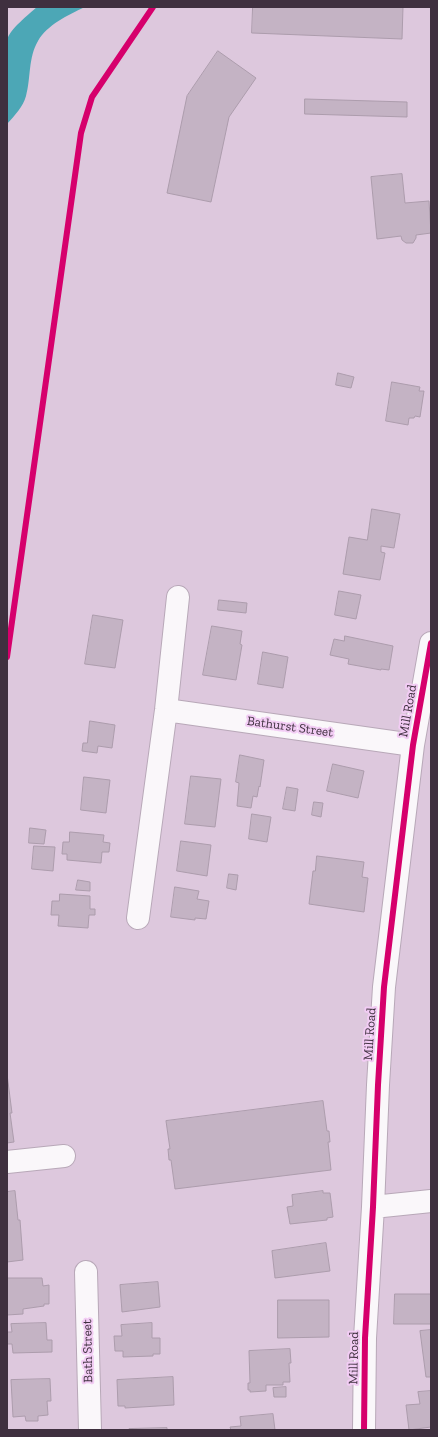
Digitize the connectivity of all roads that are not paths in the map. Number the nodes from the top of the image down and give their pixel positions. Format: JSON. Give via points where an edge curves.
{"nodes":[{"id":1,"x":178,"y":597,"type":"dead end"},
{"id":2,"x":431,"y":643,"type":"edge"},
{"id":3,"x":166,"y":710,"type":"junction"},
{"id":4,"x":413,"y":745,"type":"junction"},
{"id":5,"x":138,"y":918,"type":"dead end"},
{"id":6,"x":64,"y":1156,"type":"dead end"},
{"id":7,"x":7,"y":1162,"type":"edge"},
{"id":8,"x":431,"y":1201,"type":"edge"},
{"id":9,"x":373,"y":1207,"type":"junction"},
{"id":10,"x":86,"y":1272,"type":"dead end"},
{"id":11,"x":90,"y":1430,"type":"edge"},
{"id":12,"x":364,"y":1430,"type":"edge"}],
"edges":[{"from":1,"to":3,"type":"street"},
{"from":2,"to":4,"type":"street","name":"Mill Road"},
{"from":3,"to":4,"type":"street","name":"Bathurst Street"},
{"from":3,"to":5,"type":"street"},
{"from":4,"to":9,"type":"street","name":"Mill Road","via":[[384,987]]},
{"from":6,"to":7,"type":"street"},
{"from":8,"to":9,"type":"street"},
{"from":9,"to":12,"type":"street","name":"Mill Road","via":[[365,1338]]},
{"from":10,"to":11,"type":"street","name":"Bath Street"}]}
